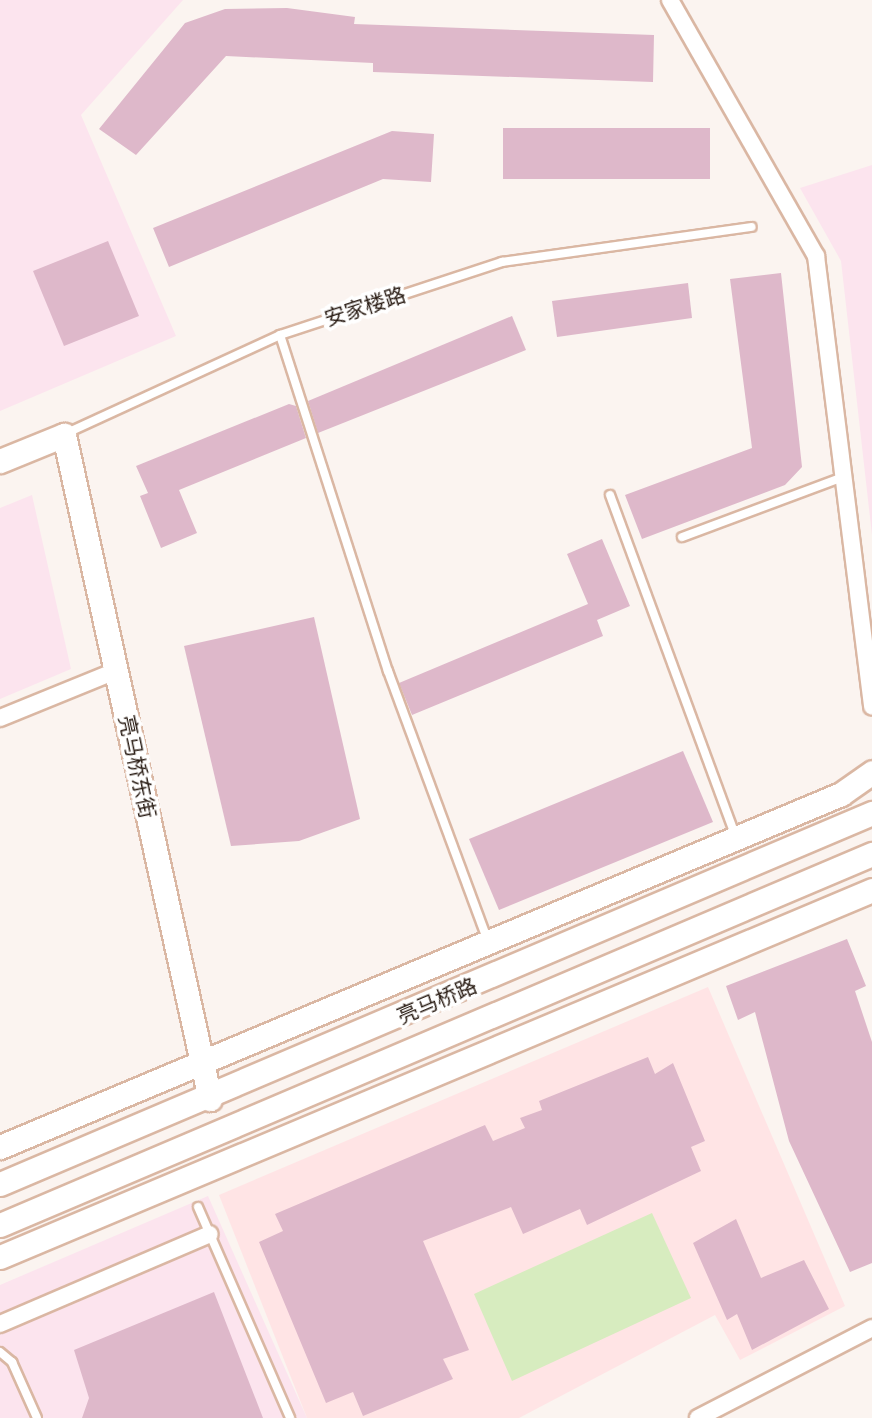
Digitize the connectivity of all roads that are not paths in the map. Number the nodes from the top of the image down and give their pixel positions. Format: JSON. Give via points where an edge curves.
{"nodes":[{"id":1,"x":670,"y":0,"type":"edge"},
{"id":2,"x":752,"y":227,"type":"dead end"},
{"id":3,"x":280,"y":335,"type":"junction"},
{"id":4,"x":64,"y":435,"type":"junction"},
{"id":5,"x":0,"y":461,"type":"edge"},
{"id":6,"x":841,"y":478,"type":"junction"},
{"id":7,"x":610,"y":495,"type":"dead end"},
{"id":8,"x":682,"y":537,"type":"dead end"},
{"id":9,"x":116,"y":671,"type":"junction"},
{"id":10,"x":872,"y":707,"type":"edge"},
{"id":11,"x":0,"y":718,"type":"edge"},
{"id":12,"x":872,"y":772,"type":"edge"},
{"id":13,"x":872,"y":813,"type":"edge"},
{"id":14,"x":736,"y":838,"type":"junction"},
{"id":15,"x":872,"y":854,"type":"edge"},
{"id":16,"x":872,"y":890,"type":"edge"},
{"id":17,"x":488,"y":942,"type":"junction"},
{"id":18,"x":202,"y":1062,"type":"junction"},
{"id":19,"x":210,"y":1099,"type":"junction"},
{"id":20,"x":0,"y":1147,"type":"edge"},
{"id":21,"x":0,"y":1184,"type":"edge"},
{"id":22,"x":198,"y":1207,"type":"dead end"},
{"id":23,"x":0,"y":1225,"type":"edge"},
{"id":24,"x":210,"y":1234,"type":"junction"},
{"id":25,"x":0,"y":1257,"type":"edge"},
{"id":26,"x":0,"y":1324,"type":"edge"},
{"id":27,"x":872,"y":1328,"type":"edge"},
{"id":28,"x":0,"y":1352,"type":"edge"},
{"id":29,"x":37,"y":1418,"type":"edge"},
{"id":30,"x":290,"y":1418,"type":"edge"},
{"id":31,"x":698,"y":1418,"type":"edge"}],
"edges":[{"from":1,"to":6,"type":"street","via":[[816,256]]},
{"from":2,"to":3,"type":"lane","name":"安家楼路","via":[[502,262]]},
{"from":3,"to":4,"type":"lane","name":"安家楼路"},
{"from":3,"to":17,"type":"lane","via":[[388,671]]},
{"from":4,"to":5,"type":"street","name":"安家楼路"},
{"from":4,"to":9,"type":"street","name":"亮马桥东街"},
{"from":6,"to":8,"type":"lane"},
{"from":6,"to":10,"type":"street"},
{"from":7,"to":14,"type":"lane"},
{"from":9,"to":11,"type":"street"},
{"from":9,"to":18,"type":"street","name":"亮马桥东街"},
{"from":12,"to":14,"type":"street","via":[[841,794]]},
{"from":13,"to":19,"type":"street","name":"亮马桥路"},
{"from":14,"to":17,"type":"street"},
{"from":15,"to":23,"type":"street","name":"亮马桥路"},
{"from":16,"to":25,"type":"street"},
{"from":17,"to":18,"type":"street"},
{"from":18,"to":19,"type":"street","name":"亮马桥东街"},
{"from":18,"to":20,"type":"street"},
{"from":19,"to":21,"type":"street","name":"亮马桥路"},
{"from":22,"to":24,"type":"lane"},
{"from":24,"to":26,"type":"street"},
{"from":24,"to":30,"type":"lane"},
{"from":27,"to":31,"type":"street"},
{"from":28,"to":29,"type":"lane","via":[[12,1362]]}]}
